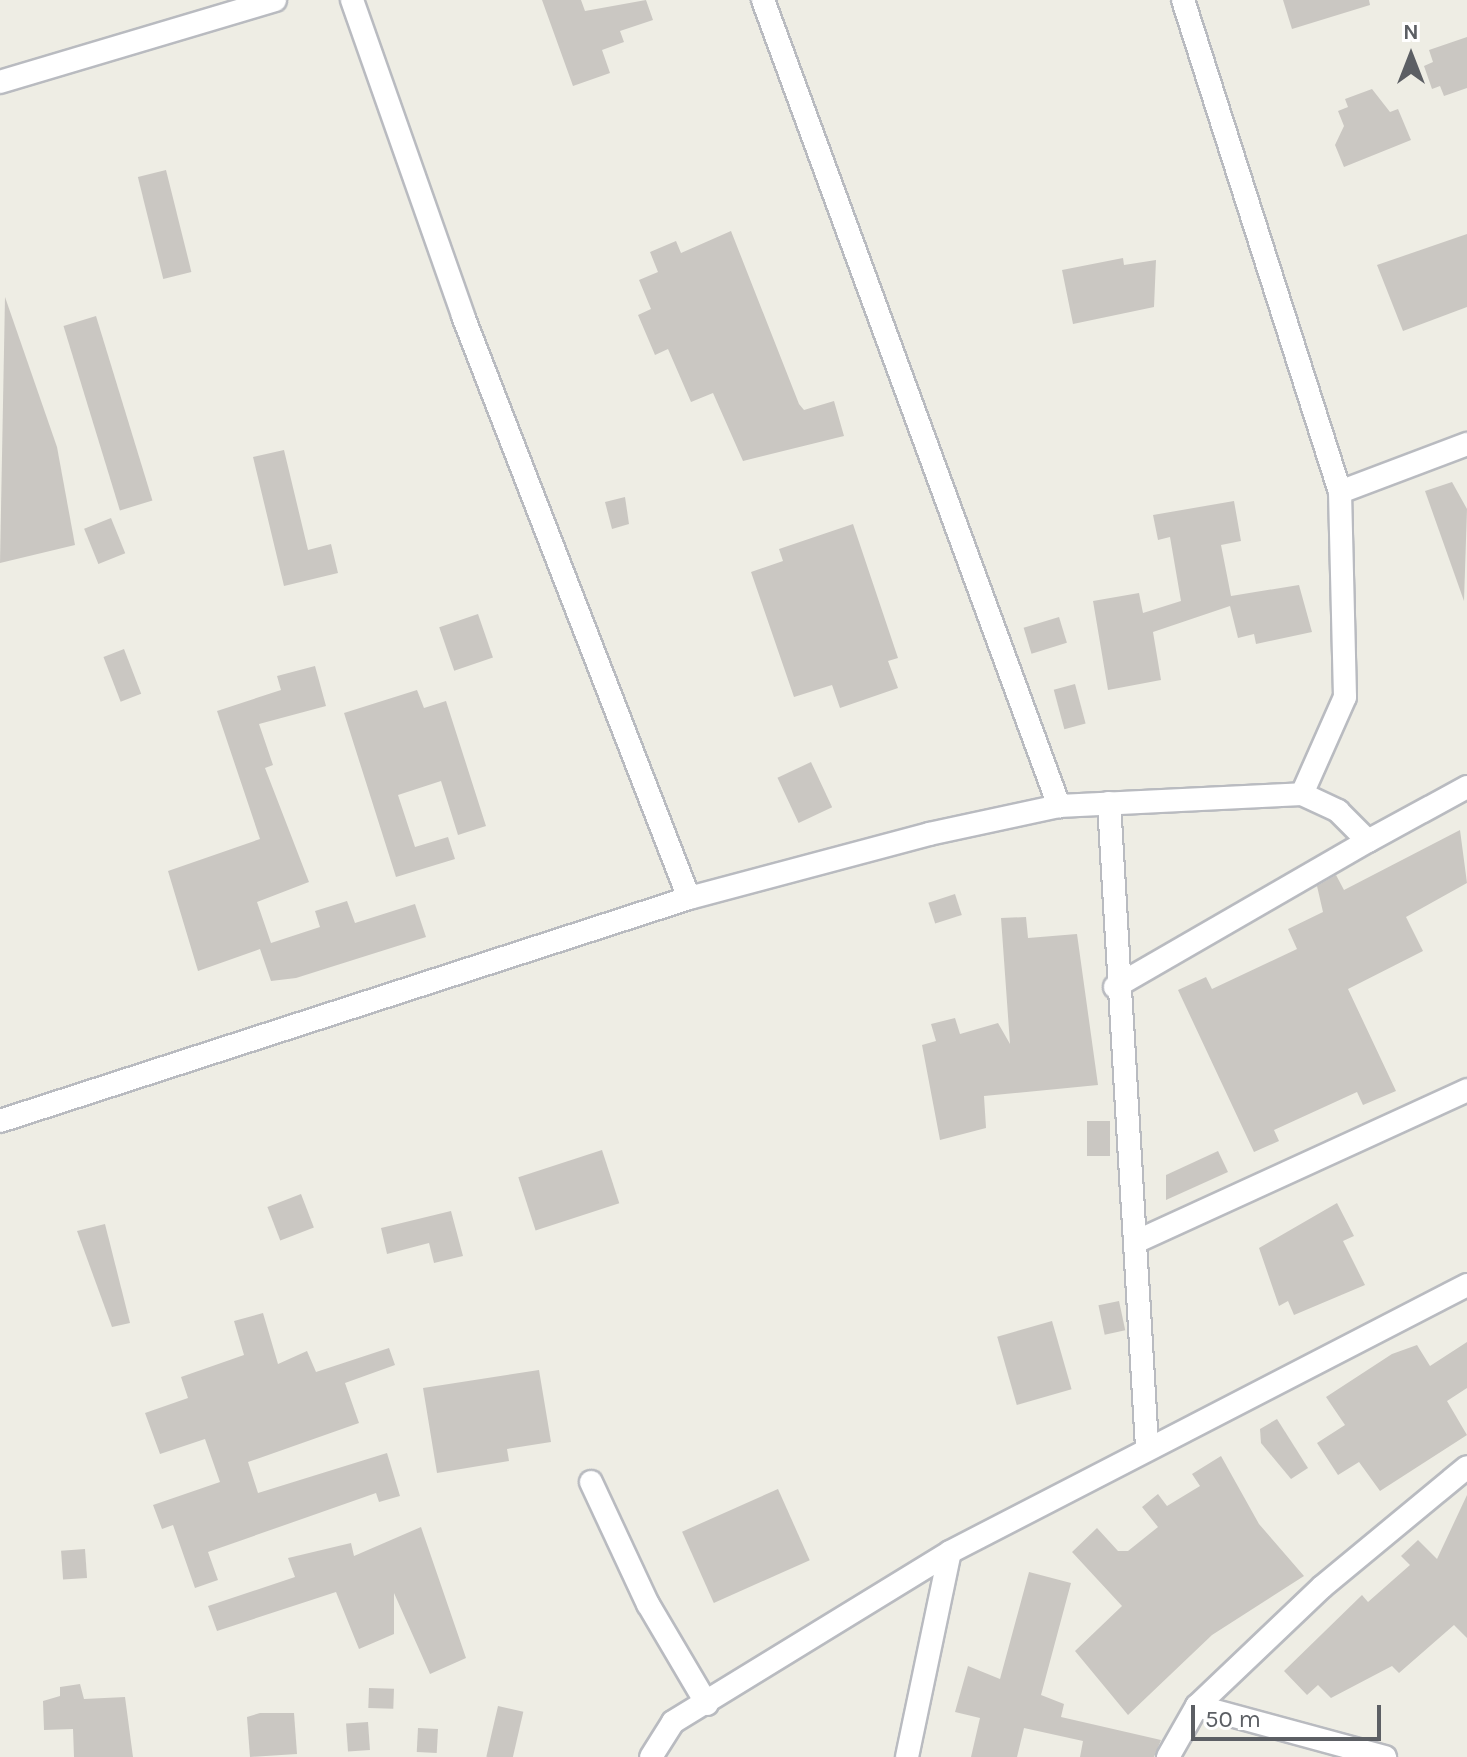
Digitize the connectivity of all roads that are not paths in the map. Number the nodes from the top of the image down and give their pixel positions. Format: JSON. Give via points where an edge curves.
{"nodes":[{"id":1,"x":275,"y":0,"type":"edge"},
{"id":2,"x":352,"y":0,"type":"edge"},
{"id":3,"x":763,"y":0,"type":"edge"},
{"id":4,"x":1183,"y":0,"type":"edge"},
{"id":5,"x":0,"y":82,"type":"edge"},
{"id":6,"x":1467,"y":444,"type":"edge"},
{"id":7,"x":1340,"y":492,"type":"junction"},
{"id":8,"x":1467,"y":787,"type":"edge"},
{"id":9,"x":1302,"y":794,"type":"junction"},
{"id":10,"x":1109,"y":803,"type":"junction"},
{"id":11,"x":1059,"y":806,"type":"junction"},
{"id":12,"x":1368,"y":841,"type":"junction"},
{"id":13,"x":689,"y":898,"type":"junction"},
{"id":14,"x":1115,"y":987,"type":"junction"},
{"id":15,"x":1467,"y":1090,"type":"edge"},
{"id":16,"x":0,"y":1121,"type":"edge"},
{"id":17,"x":1140,"y":1240,"type":"junction"},
{"id":18,"x":1467,"y":1285,"type":"edge"},
{"id":19,"x":1147,"y":1446,"type":"junction"},
{"id":20,"x":1467,"y":1467,"type":"edge"},
{"id":21,"x":591,"y":1482,"type":"dead end"},
{"id":22,"x":950,"y":1552,"type":"junction"},
{"id":23,"x":707,"y":1704,"type":"junction"},
{"id":24,"x":1197,"y":1706,"type":"junction"},
{"id":25,"x":651,"y":1757,"type":"edge"},
{"id":26,"x":907,"y":1757,"type":"edge"},
{"id":27,"x":1168,"y":1757,"type":"edge"},
{"id":28,"x":1385,"y":1757,"type":"edge"}],
"edges":[{"from":1,"to":5,"type":"street"},
{"from":2,"to":13,"type":"street","via":[[463,316]]},
{"from":3,"to":11,"type":"street"},
{"from":4,"to":7,"type":"street"},
{"from":6,"to":7,"type":"street"},
{"from":7,"to":9,"type":"street","via":[[1345,697]]},
{"from":8,"to":12,"type":"street"},
{"from":9,"to":10,"type":"street"},
{"from":9,"to":12,"type":"street","via":[[1338,811]]},
{"from":10,"to":11,"type":"street"},
{"from":10,"to":14,"type":"street"},
{"from":11,"to":13,"type":"street"},
{"from":12,"to":14,"type":"street"},
{"from":13,"to":16,"type":"street"},
{"from":14,"to":17,"type":"street"},
{"from":15,"to":17,"type":"street"},
{"from":17,"to":19,"type":"street"},
{"from":18,"to":19,"type":"street"},
{"from":19,"to":22,"type":"street"},
{"from":20,"to":24,"type":"street","via":[[1322,1587]]},
{"from":21,"to":23,"type":"street","via":[[648,1604]]},
{"from":22,"to":23,"type":"street"},
{"from":22,"to":26,"type":"street"},
{"from":23,"to":25,"type":"street","via":[[673,1722]]},
{"from":24,"to":27,"type":"street"},
{"from":24,"to":28,"type":"street"}]}
